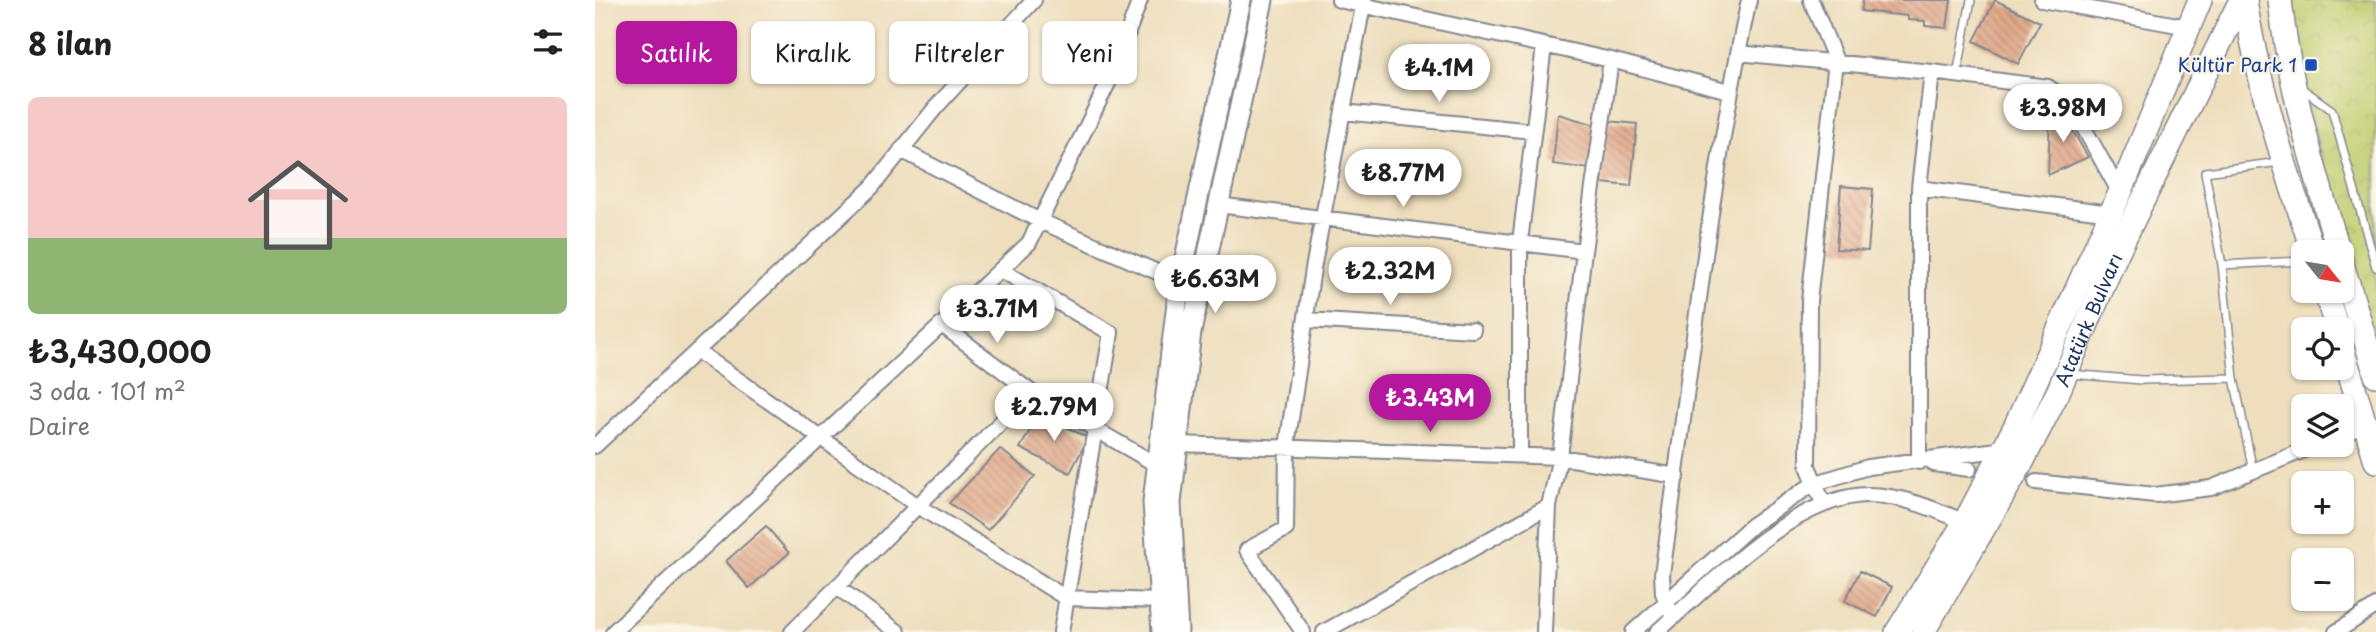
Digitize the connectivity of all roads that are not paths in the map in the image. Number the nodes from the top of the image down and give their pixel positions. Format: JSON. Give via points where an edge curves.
{"nodes":[{"id":1,"x":1034,"y":0,"type":"edge"},
{"id":2,"x":1140,"y":0,"type":"edge"},
{"id":3,"x":1241,"y":0,"type":"edge"},
{"id":4,"x":1263,"y":0,"type":"edge"},
{"id":5,"x":1339,"y":0,"type":"edge"},
{"id":6,"x":1749,"y":0,"type":"edge"},
{"id":7,"x":1811,"y":0,"type":"edge"},
{"id":8,"x":1971,"y":0,"type":"edge"},
{"id":9,"x":2042,"y":0,"type":"edge"},
{"id":10,"x":2200,"y":0,"type":"edge"},
{"id":11,"x":2243,"y":0,"type":"edge"},
{"id":12,"x":2280,"y":0,"type":"edge"},
{"id":13,"x":1363,"y":2,"type":"edge"},
{"id":14,"x":2188,"y":27,"type":"junction"},
{"id":15,"x":1544,"y":46,"type":"junction"},
{"id":16,"x":1738,"y":53,"type":"junction"},
{"id":17,"x":1611,"y":60,"type":"junction"},
{"id":18,"x":1836,"y":61,"type":"junction"},
{"id":19,"x":1932,"y":72,"type":"junction"},
{"id":20,"x":1957,"y":75,"type":"junction"},
{"id":21,"x":2294,"y":83,"type":"junction"},
{"id":22,"x":1729,"y":91,"type":"junction"},
{"id":23,"x":1343,"y":112,"type":"junction"},
{"id":24,"x":1533,"y":131,"type":"junction"},
{"id":25,"x":901,"y":150,"type":"junction"},
{"id":26,"x":2284,"y":162,"type":"junction"},
{"id":27,"x":1919,"y":188,"type":"junction"},
{"id":28,"x":2116,"y":203,"type":"junction"},
{"id":29,"x":1218,"y":205,"type":"junction"},
{"id":30,"x":1323,"y":216,"type":"junction"},
{"id":31,"x":1040,"y":221,"type":"junction"},
{"id":32,"x":2309,"y":240,"type":"edge"},
{"id":33,"x":2335,"y":240,"type":"edge"},
{"id":34,"x":1520,"y":242,"type":"junction"},
{"id":35,"x":1584,"y":251,"type":"junction"},
{"id":36,"x":2291,"y":262,"type":"edge"},
{"id":37,"x":2222,"y":265,"type":"junction"},
{"id":38,"x":2376,"y":267,"type":"edge"},
{"id":39,"x":1001,"y":270,"type":"junction"},
{"id":40,"x":1180,"y":282,"type":"junction"},
{"id":41,"x":2354,"y":298,"type":"edge"},
{"id":42,"x":1305,"y":320,"type":"junction"},
{"id":43,"x":942,"y":325,"type":"junction"},
{"id":44,"x":1473,"y":330,"type":"dead end"},
{"id":45,"x":697,"y":351,"type":"junction"},
{"id":46,"x":2066,"y":374,"type":"junction"},
{"id":47,"x":2376,"y":375,"type":"edge"},
{"id":48,"x":2234,"y":378,"type":"junction"},
{"id":49,"x":2353,"y":380,"type":"edge"},
{"id":50,"x":1031,"y":392,"type":"junction"},
{"id":51,"x":2367,"y":424,"type":"junction"},
{"id":52,"x":1097,"y":429,"type":"junction"},
{"id":53,"x":2354,"y":430,"type":"edge"},
{"id":54,"x":821,"y":439,"type":"junction"},
{"id":55,"x":1178,"y":444,"type":"junction"},
{"id":56,"x":595,"y":446,"type":"edge"},
{"id":57,"x":1287,"y":446,"type":"junction"},
{"id":58,"x":2004,"y":449,"type":"junction"},
{"id":59,"x":1520,"y":455,"type":"junction"},
{"id":60,"x":2291,"y":456,"type":"edge"},
{"id":61,"x":1560,"y":457,"type":"junction"},
{"id":62,"x":2376,"y":461,"type":"edge"},
{"id":63,"x":1919,"y":462,"type":"junction"},
{"id":64,"x":1157,"y":465,"type":"junction"},
{"id":65,"x":1969,"y":469,"type":"tunnel mouth"},
{"id":66,"x":2253,"y":472,"type":"junction"},
{"id":67,"x":1677,"y":476,"type":"junction"},
{"id":68,"x":2036,"y":482,"type":"tunnel mouth"},
{"id":69,"x":1813,"y":484,"type":"junction"},
{"id":70,"x":1823,"y":503,"type":"junction"},
{"id":71,"x":918,"y":506,"type":"junction"},
{"id":72,"x":1549,"y":506,"type":"junction"},
{"id":73,"x":1965,"y":522,"type":"junction"},
{"id":74,"x":838,"y":587,"type":"junction"},
{"id":75,"x":1066,"y":598,"type":"junction"},
{"id":76,"x":1159,"y":601,"type":"junction"},
{"id":77,"x":1666,"y":602,"type":"junction"},
{"id":78,"x":2376,"y":606,"type":"edge"},
{"id":79,"x":1673,"y":618,"type":"junction"},
{"id":80,"x":613,"y":632,"type":"edge"},
{"id":81,"x":792,"y":632,"type":"edge"},
{"id":82,"x":898,"y":632,"type":"edge"},
{"id":83,"x":1061,"y":632,"type":"edge"},
{"id":84,"x":1162,"y":632,"type":"edge"},
{"id":85,"x":1178,"y":632,"type":"edge"},
{"id":86,"x":1303,"y":632,"type":"edge"},
{"id":87,"x":1324,"y":632,"type":"edge"},
{"id":88,"x":1543,"y":632,"type":"edge"},
{"id":89,"x":1633,"y":632,"type":"edge"},
{"id":90,"x":1657,"y":632,"type":"edge"},
{"id":91,"x":1897,"y":632,"type":"edge"},
{"id":92,"x":1923,"y":632,"type":"edge"},
{"id":93,"x":2336,"y":632,"type":"edge"}],
"edges":[{"from":1,"to":25,"type":"street"},
{"from":2,"to":31,"type":"street","via":[[1111,77]]},
{"from":3,"to":40,"type":"main road"},
{"from":4,"to":29,"type":"main road"},
{"from":5,"to":13,"type":"street"},
{"from":6,"to":16,"type":"street"},
{"from":7,"to":18,"type":"street"},
{"from":8,"to":20,"type":"lane"},
{"from":9,"to":14,"type":"street"},
{"from":10,"to":14,"type":"main road","name":"Atatürk Bulvarı"},
{"from":11,"to":26,"type":"main road"},
{"from":11,"to":46,"type":"main road","name":"Atatürk Bulvarı","via":[[2117,253]]},
{"from":12,"to":21,"type":"main road"},
{"from":13,"to":15,"type":"street"},
{"from":13,"to":23,"type":"street"},
{"from":14,"to":28,"type":"main road","name":"Atatürk Bulvarı"},
{"from":15,"to":17,"type":"street"},
{"from":15,"to":24,"type":"street"},
{"from":16,"to":18,"type":"street"},
{"from":16,"to":22,"type":"street"},
{"from":17,"to":22,"type":"street"},
{"from":17,"to":35,"type":"street"},
{"from":18,"to":19,"type":"street"},
{"from":18,"to":69,"type":"street","via":[[1809,301],[1808,466]]},
{"from":19,"to":20,"type":"street"},
{"from":19,"to":27,"type":"street"},
{"from":20,"to":28,"type":"street","via":[[2048,87],[2069,101]]},
{"from":21,"to":33,"type":"main road"},
{"from":21,"to":38,"type":"lane","via":[[2332,110]]},
{"from":22,"to":67,"type":"street","via":[[1706,235]]},
{"from":23,"to":24,"type":"street"},
{"from":23,"to":30,"type":"street"},
{"from":24,"to":34,"type":"street"},
{"from":25,"to":31,"type":"street"},
{"from":25,"to":45,"type":"street","via":[[871,187]]},
{"from":26,"to":32,"type":"main road"},
{"from":26,"to":37,"type":"lane","via":[[2206,172]]},
{"from":27,"to":28,"type":"street"},
{"from":27,"to":63,"type":"street"},
{"from":28,"to":58,"type":"main road","name":"Atatürk Bulvarı"},
{"from":29,"to":30,"type":"street"},
{"from":29,"to":55,"type":"main road","via":[[1191,332]]},
{"from":30,"to":34,"type":"street"},
{"from":30,"to":42,"type":"street"},
{"from":31,"to":39,"type":"street","via":[[1029,243]]},
{"from":31,"to":40,"type":"street"},
{"from":34,"to":35,"type":"street"},
{"from":34,"to":59,"type":"street"},
{"from":35,"to":61,"type":"street"},
{"from":36,"to":37,"type":"lane"},
{"from":37,"to":48,"type":"lane"},
{"from":39,"to":43,"type":"street"},
{"from":39,"to":52,"type":"street","via":[[1111,333]]},
{"from":40,"to":64,"type":"main road"},
{"from":41,"to":47,"type":"main road"},
{"from":42,"to":44,"type":"street"},
{"from":42,"to":57,"type":"street"},
{"from":43,"to":50,"type":"street"},
{"from":43,"to":54,"type":"street"},
{"from":45,"to":54,"type":"street"},
{"from":45,"to":56,"type":"street"},
{"from":46,"to":48,"type":"lane","via":[[2141,380]]},
{"from":46,"to":92,"type":"main road","name":"Atatürk Bulvarı","via":[[2020,466]]},
{"from":48,"to":66,"type":"lane"},
{"from":49,"to":51,"type":"main road"},
{"from":50,"to":52,"type":"street"},
{"from":50,"to":71,"type":"street"},
{"from":51,"to":53,"type":"street"},
{"from":51,"to":62,"type":"main road"},
{"from":52,"to":64,"type":"street"},
{"from":52,"to":75,"type":"street"},
{"from":54,"to":71,"type":"street"},
{"from":54,"to":80,"type":"street"},
{"from":55,"to":57,"type":"street"},
{"from":55,"to":85,"type":"main road","via":[[1171,503]]},
{"from":57,"to":59,"type":"street"},
{"from":57,"to":86,"type":"street","via":[[1286,529],[1248,550]]},
{"from":58,"to":63,"type":"street"},
{"from":58,"to":73,"type":"main road","name":"Atatürk Bulvarı"},
{"from":59,"to":61,"type":"street"},
{"from":60,"to":66,"type":"street"},
{"from":61,"to":67,"type":"street"},
{"from":61,"to":72,"type":"street"},
{"from":63,"to":65,"type":"street"},
{"from":63,"to":69,"type":"street","via":[[1868,467]]},
{"from":64,"to":76,"type":"main road","via":[[1153,502]]},
{"from":66,"to":68,"type":"street","via":[[2211,488],[2155,495]]},
{"from":67,"to":77,"type":"street","via":[[1662,574]]},
{"from":69,"to":70,"type":"street"},
{"from":69,"to":77,"type":"street","via":[[1752,525]]},
{"from":70,"to":73,"type":"street","via":[[1846,497],[1890,497]]},
{"from":70,"to":79,"type":"street","via":[[1774,533]]},
{"from":71,"to":74,"type":"street"},
{"from":71,"to":75,"type":"street"},
{"from":72,"to":87,"type":"street"},
{"from":72,"to":88,"type":"street"},
{"from":73,"to":91,"type":"main road","name":"Atatürk Bulvarı"},
{"from":74,"to":81,"type":"street"},
{"from":74,"to":82,"type":"street"},
{"from":75,"to":76,"type":"street"},
{"from":75,"to":83,"type":"street"},
{"from":76,"to":84,"type":"main road"},
{"from":77,"to":79,"type":"street"},
{"from":77,"to":89,"type":"street"},
{"from":78,"to":93,"type":"street"},
{"from":79,"to":90,"type":"street"}]}
